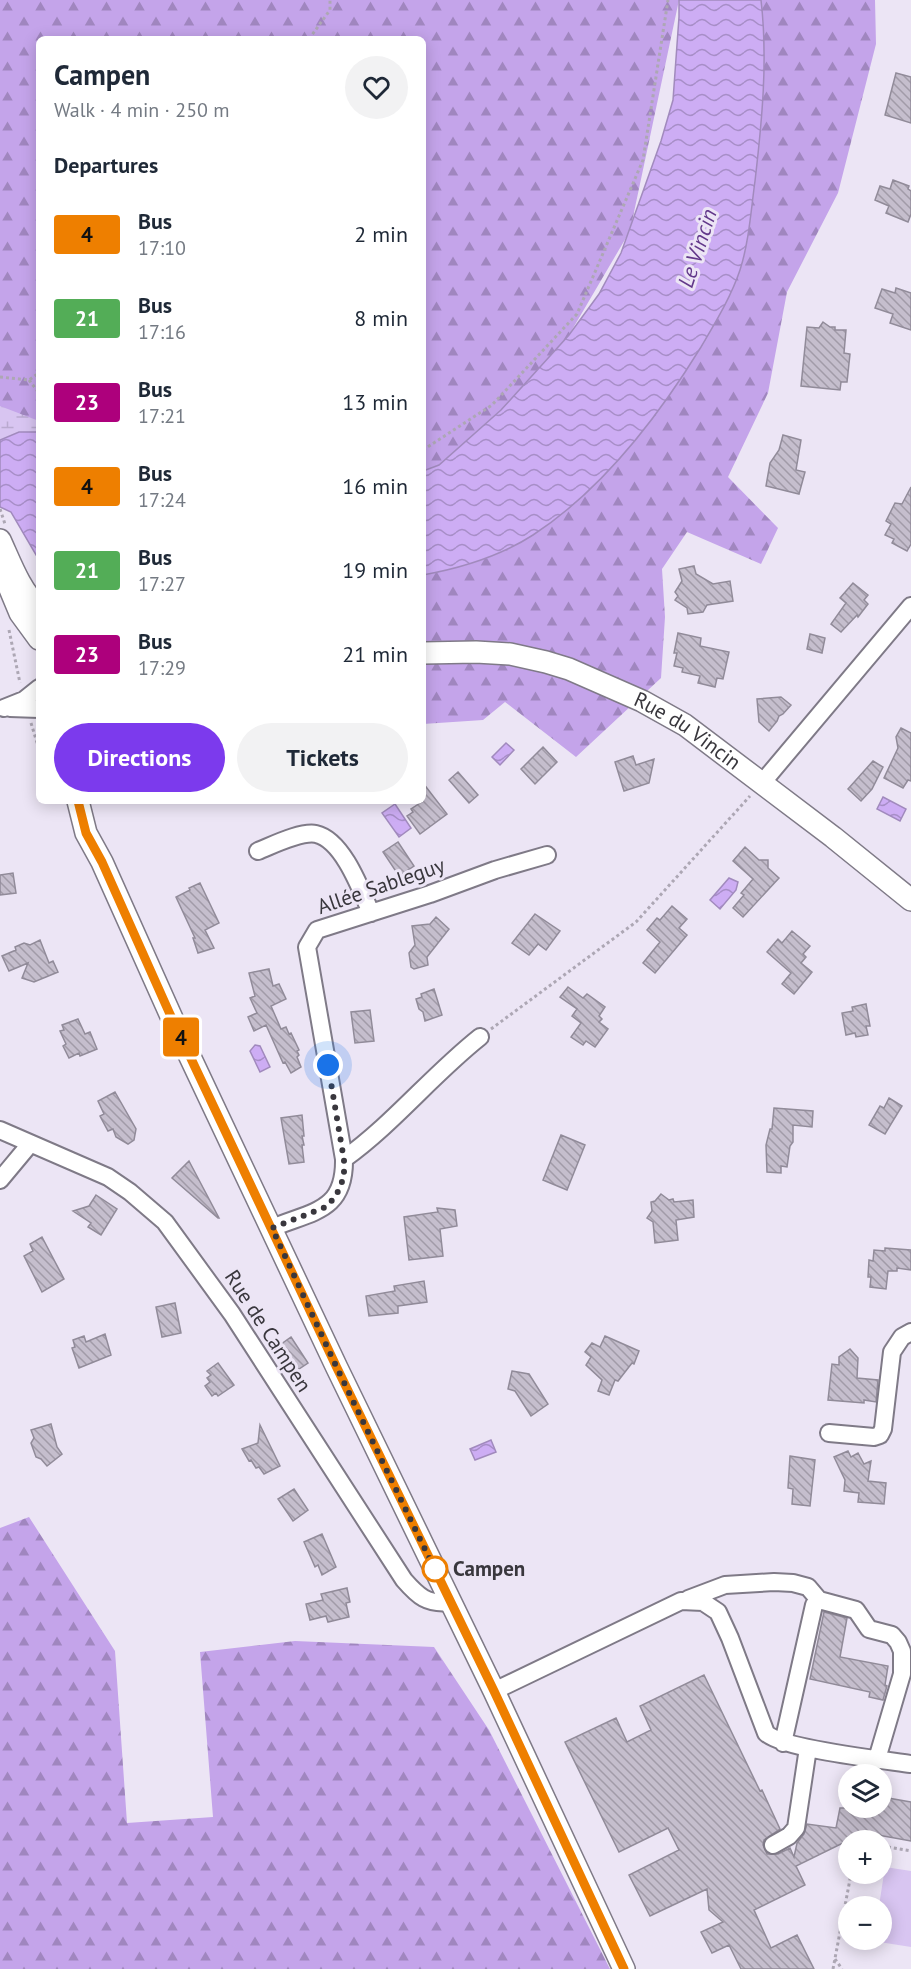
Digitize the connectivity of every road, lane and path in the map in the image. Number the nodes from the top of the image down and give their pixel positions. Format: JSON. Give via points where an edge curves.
{"nodes":[{"id":1,"x":330,"y":0,"type":"edge"},
{"id":2,"x":668,"y":0,"type":"edge"},
{"id":3,"x":311,"y":36,"type":"edge"},
{"id":4,"x":36,"y":376,"type":"edge"},
{"id":5,"x":0,"y":377,"type":"edge"},
{"id":6,"x":29,"y":380,"type":"junction"},
{"id":7,"x":36,"y":389,"type":"edge"},
{"id":8,"x":426,"y":448,"type":"edge"},
{"id":9,"x":0,"y":509,"type":"edge"},
{"id":10,"x":2,"y":515,"type":"dead end"},
{"id":11,"x":0,"y":540,"type":"edge"},
{"id":12,"x":0,"y":565,"type":"edge"},
{"id":13,"x":36,"y":605,"type":"edge"},
{"id":14,"x":911,"y":606,"type":"edge"},
{"id":15,"x":36,"y":635,"type":"edge"},
{"id":16,"x":426,"y":653,"type":"edge"},
{"id":17,"x":16,"y":662,"type":"dead end"},
{"id":18,"x":36,"y":690,"type":"edge"},
{"id":19,"x":21,"y":691,"type":"dead end"},
{"id":20,"x":2,"y":708,"type":"edge"},
{"id":21,"x":34,"y":713,"type":"edge"},
{"id":22,"x":762,"y":783,"type":"junction"},
{"id":23,"x":79,"y":804,"type":"edge"},
{"id":24,"x":92,"y":804,"type":"edge"},
{"id":25,"x":258,"y":851,"type":"dead end"},
{"id":26,"x":547,"y":855,"type":"dead end"},
{"id":27,"x":102,"y":862,"type":"junction"},
{"id":28,"x":911,"y":900,"type":"edge"},
{"id":29,"x":371,"y":913,"type":"junction"},
{"id":30,"x":480,"y":1037,"type":"joint"},
{"id":31,"x":0,"y":1130,"type":"edge"},
{"id":32,"x":30,"y":1144,"type":"junction"},
{"id":33,"x":344,"y":1160,"type":"junction"},
{"id":34,"x":0,"y":1180,"type":"edge"},
{"id":35,"x":272,"y":1228,"type":"junction"},
{"id":36,"x":911,"y":1332,"type":"edge"},
{"id":37,"x":829,"y":1433,"type":"dead end"},
{"id":38,"x":819,"y":1600,"type":"junction"},
{"id":39,"x":681,"y":1601,"type":"junction"},
{"id":40,"x":451,"y":1602,"type":"junction"},
{"id":41,"x":494,"y":1691,"type":"junction"},
{"id":42,"x":783,"y":1743,"type":"junction"},
{"id":43,"x":808,"y":1748,"type":"junction"},
{"id":44,"x":877,"y":1759,"type":"junction"},
{"id":45,"x":911,"y":1764,"type":"edge"},
{"id":46,"x":773,"y":1845,"type":"dead end"},
{"id":47,"x":892,"y":1848,"type":"edge"},
{"id":48,"x":911,"y":1851,"type":"edge"},
{"id":49,"x":849,"y":1884,"type":"edge"},
{"id":50,"x":835,"y":1959,"type":"junction"},
{"id":51,"x":624,"y":1969,"type":"edge"},
{"id":52,"x":833,"y":1969,"type":"edge"},
{"id":53,"x":842,"y":1969,"type":"edge"}],
"edges":[{"from":1,"to":3,"type":"path","via":[[330,10]]},
{"from":2,"to":8,"type":"path","via":[[643,160],[577,314],[492,405]]},
{"from":4,"to":6,"type":"path"},
{"from":5,"to":6,"type":"path"},
{"from":6,"to":7,"type":"path"},
{"from":9,"to":10,"type":"path"},
{"from":11,"to":13,"type":"main road","via":[[16,578]]},
{"from":12,"to":15,"type":"main road","via":[[20,613]]},
{"from":14,"to":22,"type":"street"},
{"from":16,"to":22,"type":"main road","name":"Rue du Vincin","via":[[510,654],[569,669],[686,725]]},
{"from":17,"to":19,"type":"path"},
{"from":18,"to":20,"type":"street","via":[[24,700]]},
{"from":20,"to":21,"type":"street"},
{"from":22,"to":28,"type":"main road","name":"Rue du Vincin"},
{"from":22,"to":30,"type":"path","via":[[636,922]]},
{"from":23,"to":27,"type":"main road","via":[[86,833]]},
{"from":24,"to":27,"type":"main road"},
{"from":25,"to":29,"type":"street","via":[[302,835],[317,834],[335,845]]},
{"from":26,"to":29,"type":"street","name":"Allée Sableguy"},
{"from":27,"to":35,"type":"main road"},
{"from":29,"to":33,"type":"street","name":"Allée Sableguy","via":[[317,930],[308,947]]},
{"from":30,"to":33,"type":"street"},
{"from":31,"to":32,"type":"street","name":"Rue de Campen"},
{"from":32,"to":34,"type":"street"},
{"from":32,"to":40,"type":"street","name":"Rue de Campen","via":[[108,1177],[165,1222],[232,1314],[404,1580],[423,1599]]},
{"from":33,"to":35,"type":"street","name":"Allée Sableguy","via":[[344,1177],[326,1207]]},
{"from":35,"to":40,"type":"main road"},
{"from":36,"to":37,"type":"street","via":[[902,1337],[892,1352],[880,1436]]},
{"from":38,"to":39,"type":"street","via":[[808,1587],[774,1582],[726,1585]]},
{"from":38,"to":42,"type":"street","via":[[814,1605]]},
{"from":38,"to":44,"type":"street","via":[[856,1610],[868,1629],[892,1635],[902,1651],[902,1674]]},
{"from":39,"to":41,"type":"street"},
{"from":39,"to":42,"type":"street","via":[[703,1602],[718,1612],[765,1733]]},
{"from":40,"to":41,"type":"main road"},
{"from":41,"to":51,"type":"main road"},
{"from":42,"to":43,"type":"street"},
{"from":43,"to":44,"type":"street"},
{"from":43,"to":46,"type":"street","via":[[795,1828]]},
{"from":44,"to":45,"type":"street"},
{"from":47,"to":48,"type":"path"},
{"from":49,"to":50,"type":"path"},
{"from":50,"to":52,"type":"path"},
{"from":50,"to":53,"type":"path"}]}
